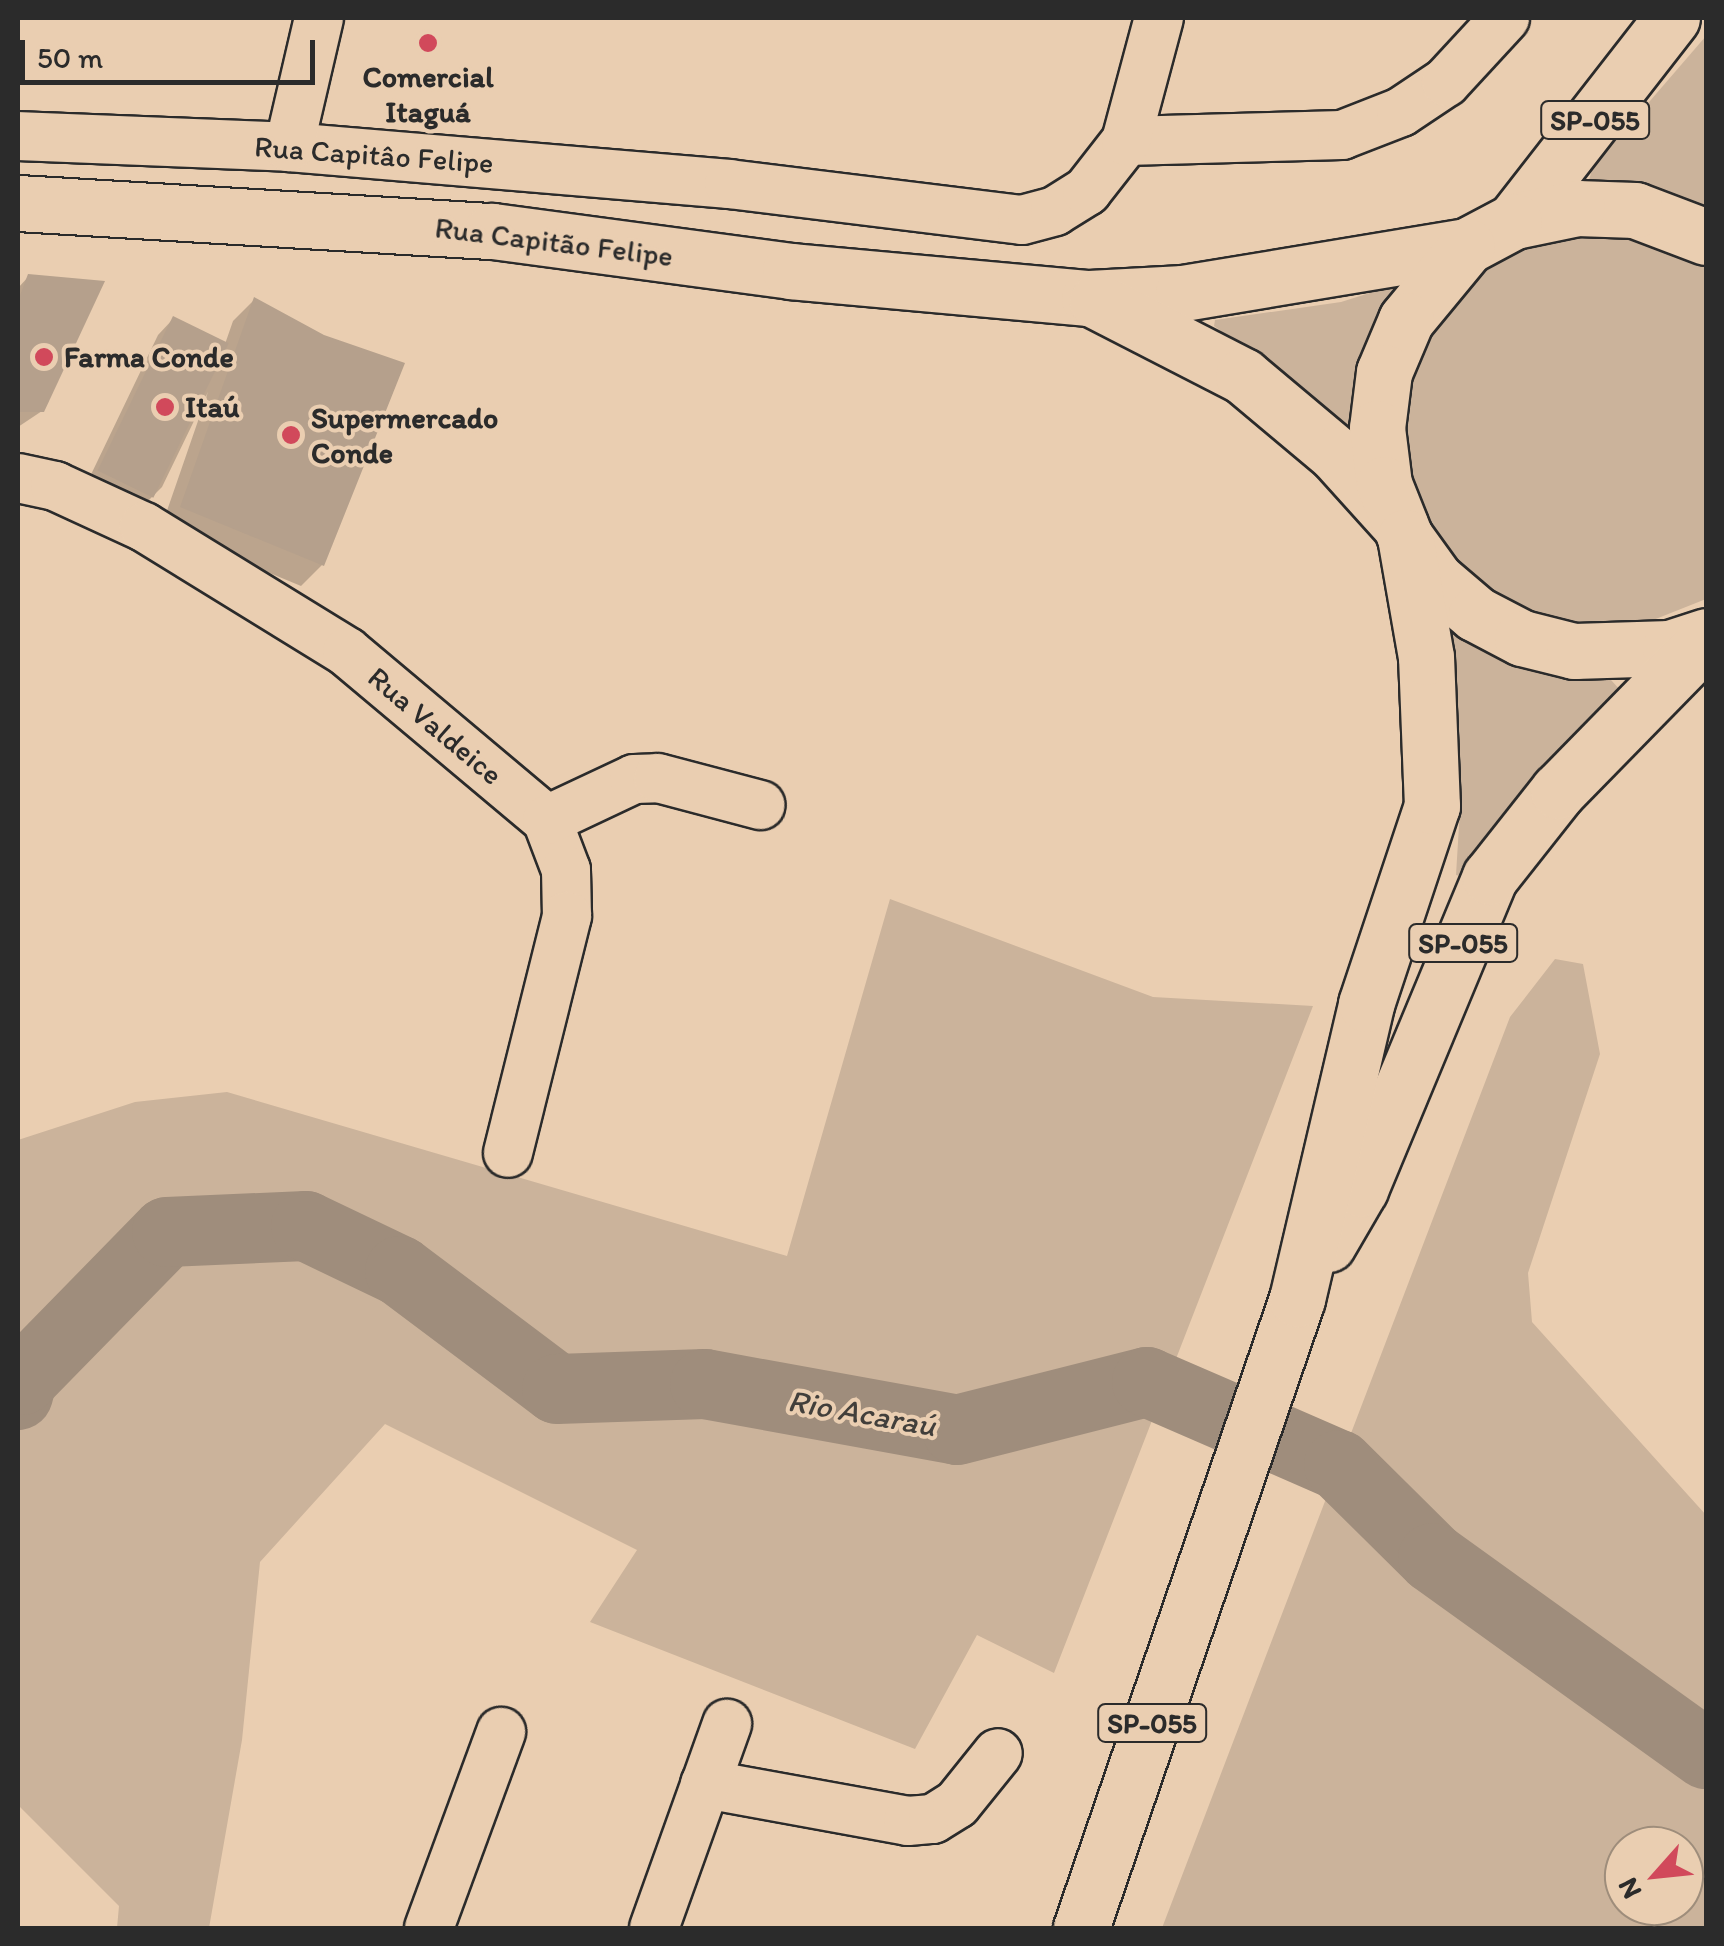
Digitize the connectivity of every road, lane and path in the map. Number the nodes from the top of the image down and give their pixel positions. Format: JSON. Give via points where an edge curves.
{"nodes":[{"id":1,"x":319,"y":18,"type":"edge"},
{"id":2,"x":1159,"y":18,"type":"edge"},
{"id":3,"x":1505,"y":18,"type":"edge"},
{"id":4,"x":1672,"y":18,"type":"edge"},
{"id":5,"x":18,"y":136,"type":"edge"},
{"id":6,"x":1126,"y":141,"type":"junction"},
{"id":7,"x":289,"y":146,"type":"junction"},
{"id":8,"x":18,"y":203,"type":"edge"},
{"id":9,"x":1491,"y":233,"type":"junction"},
{"id":10,"x":1706,"y":237,"type":"edge"},
{"id":11,"x":1089,"y":298,"type":"junction"},
{"id":12,"x":18,"y":478,"type":"edge"},
{"id":13,"x":1403,"y":531,"type":"junction"},
{"id":14,"x":1706,"y":638,"type":"edge"},
{"id":15,"x":760,"y":805,"type":"dead end"},
{"id":16,"x":547,"y":820,"type":"junction"},
{"id":17,"x":508,"y":1153,"type":"dead end"},
{"id":18,"x":1288,"y":1322,"type":"junction"},
{"id":19,"x":726,"y":1724,"type":"dead end"},
{"id":20,"x":501,"y":1732,"type":"dead end"},
{"id":21,"x":998,"y":1753,"type":"dead end"},
{"id":22,"x":705,"y":1784,"type":"junction"},
{"id":23,"x":429,"y":1928,"type":"edge"},
{"id":24,"x":654,"y":1928,"type":"edge"},
{"id":25,"x":1081,"y":1928,"type":"edge"}],
"edges":[{"from":1,"to":7,"type":"street"},
{"from":2,"to":6,"type":"street"},
{"from":3,"to":6,"type":"street","via":[[1446,82],[1401,112],[1342,135]]},
{"from":4,"to":9,"type":"main road","number":"SP-055"},
{"from":5,"to":7,"type":"street","name":"Rua Capitâo Felipe"},
{"from":6,"to":7,"type":"street","name":"Rua Capitâo Felipe","via":[[1087,191],[1055,211],[1022,220],[729,184]]},
{"from":8,"to":11,"type":"main road","name":"Rua Capitão Felipe","via":[[492,231],[790,271]]},
{"from":9,"to":10,"type":"main road","name":"Rua Capitão Felipe","via":[[1577,208],[1635,210]]},
{"from":9,"to":11,"type":"main road","name":"Rua Capitão Felipe","via":[[1238,285]]},
{"from":9,"to":13,"type":"main road","number":"SP-055","via":[[1406,320],[1384,372],[1377,428],[1384,484]]},
{"from":11,"to":13,"type":"main road","name":"Rua Capitão Felipe","via":[[1243,376],[1336,454]]},
{"from":12,"to":16,"type":"street","name":"Rua Valdeice","via":[[54,486],[144,527],[347,652]]},
{"from":13,"to":14,"type":"main road","number":"SP-055","via":[[1436,580],[1476,614],[1522,638],[1574,651],[1670,648]]},
{"from":13,"to":18,"type":"main road","number":"SP-055","via":[[1431,704],[1432,806],[1366,1004]]},
{"from":14,"to":18,"type":"main road","number":"SP-055","via":[[1558,791],[1490,878],[1360,1188]]},
{"from":15,"to":16,"type":"street","via":[[658,778],[634,780]]},
{"from":16,"to":17,"type":"street","name":"Rua Valdeice","via":[[566,870],[567,916]]},
{"from":18,"to":25,"type":"main road","number":"SP-055"},
{"from":19,"to":22,"type":"street"},
{"from":20,"to":23,"type":"street"},
{"from":21,"to":22,"type":"street","via":[[958,1804],[908,1822]]},
{"from":22,"to":24,"type":"street"}]}
